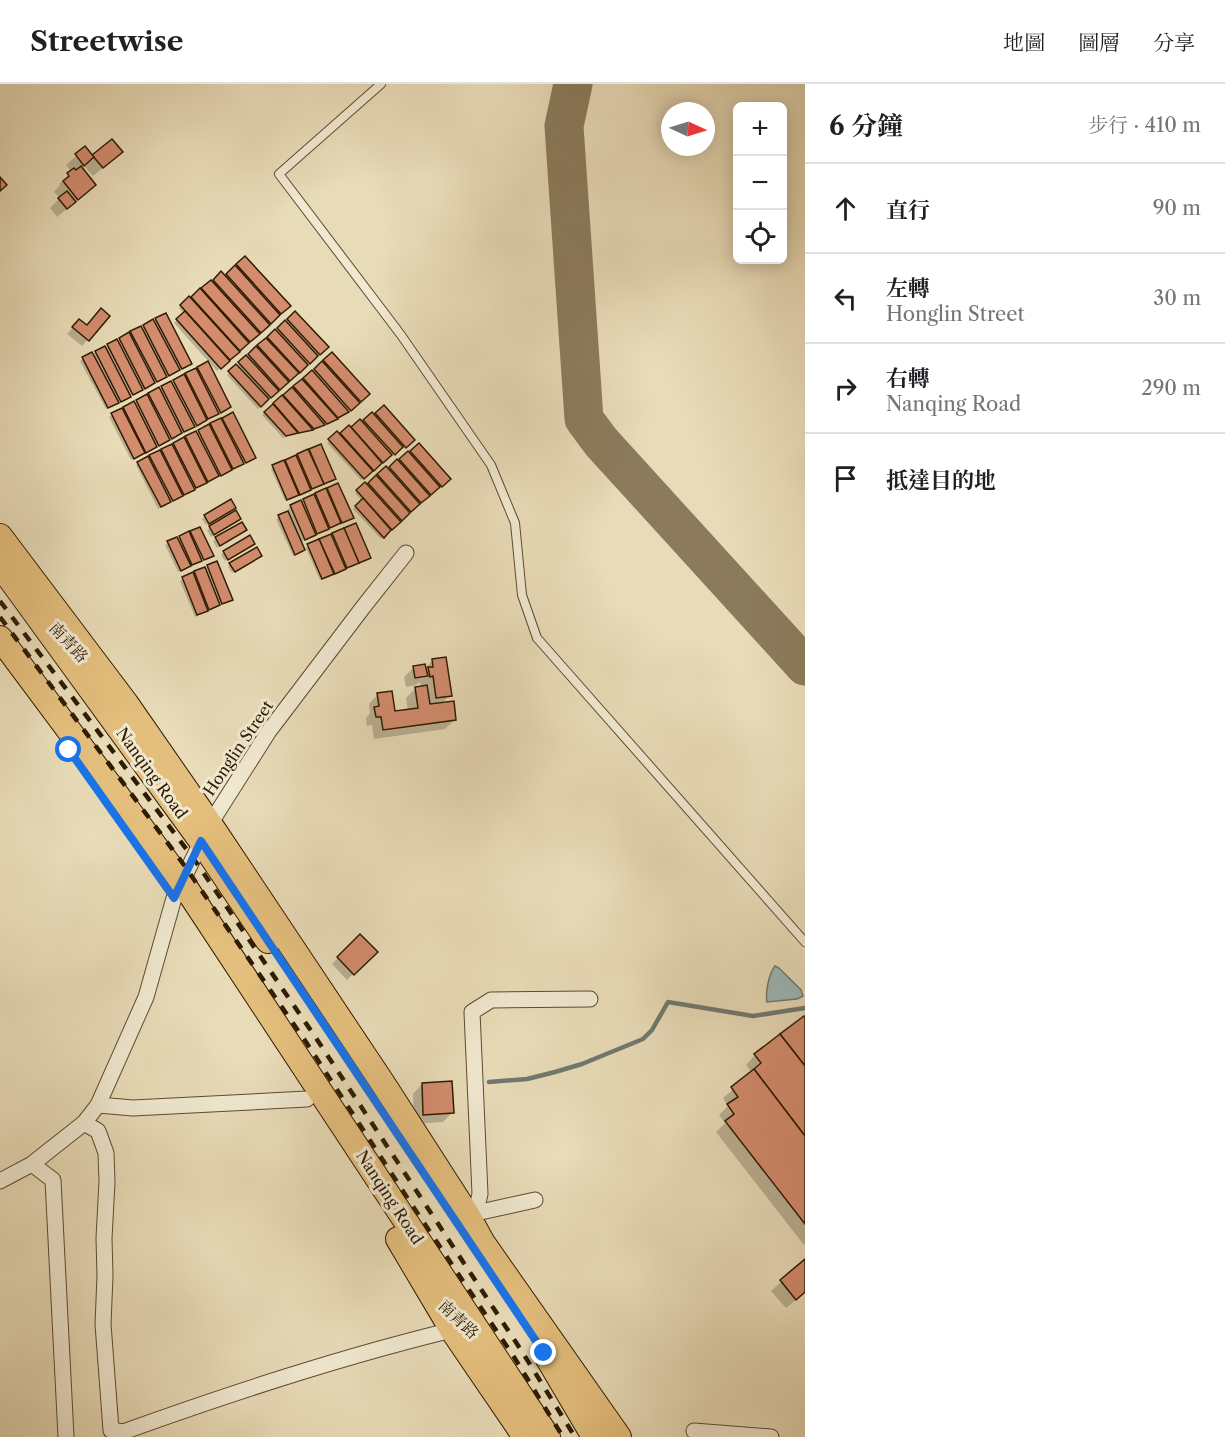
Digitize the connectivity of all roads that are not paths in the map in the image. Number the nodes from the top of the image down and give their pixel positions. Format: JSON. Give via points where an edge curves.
{"nodes":[{"id":1,"x":381,"y":84,"type":"edge"},
{"id":2,"x":0,"y":536,"type":"edge"},
{"id":3,"x":406,"y":553,"type":"dead end"},
{"id":4,"x":6,"y":573,"type":"edge"},
{"id":5,"x":0,"y":638,"type":"edge"},
{"id":6,"x":0,"y":643,"type":"edge"},
{"id":7,"x":0,"y":662,"type":"edge"},
{"id":8,"x":126,"y":703,"type":"junction"},
{"id":9,"x":63,"y":742,"type":"junction"},
{"id":10,"x":205,"y":832,"type":"junction"},
{"id":11,"x":178,"y":890,"type":"junction"},
{"id":12,"x":805,"y":942,"type":"edge"},
{"id":13,"x":590,"y":999,"type":"dead end"},
{"id":14,"x":307,"y":1100,"type":"junction"},
{"id":15,"x":98,"y":1105,"type":"junction"},
{"id":16,"x":84,"y":1123,"type":"junction"},
{"id":17,"x":32,"y":1164,"type":"junction"},
{"id":18,"x":0,"y":1181,"type":"edge"},
{"id":19,"x":535,"y":1200,"type":"dead end"},
{"id":20,"x":475,"y":1219,"type":"junction"},
{"id":21,"x":513,"y":1287,"type":"junction"},
{"id":22,"x":429,"y":1289,"type":"junction"},
{"id":23,"x":452,"y":1330,"type":"junction"},
{"id":24,"x":490,"y":1348,"type":"junction"},
{"id":25,"x":544,"y":1353,"type":"junction"},
{"id":26,"x":694,"y":1431,"type":"dead end"},
{"id":27,"x":123,"y":1434,"type":"edge"},
{"id":28,"x":66,"y":1437,"type":"edge"},
{"id":29,"x":525,"y":1437,"type":"edge"},
{"id":30,"x":548,"y":1437,"type":"edge"},
{"id":31,"x":594,"y":1437,"type":"edge"},
{"id":32,"x":619,"y":1437,"type":"edge"},
{"id":33,"x":771,"y":1437,"type":"edge"}],
"edges":[{"from":1,"to":12,"type":"lane","via":[[279,174],[491,465],[515,523],[522,596],[537,638]]},
{"from":2,"to":8,"type":"main road"},
{"from":3,"to":10,"type":"street","name":"Honglin Street","via":[[269,731]]},
{"from":4,"to":8,"type":"main road","name":"南青路"},
{"from":4,"to":10,"type":"main road","name":"Nanqing Road"},
{"from":5,"to":11,"type":"main road","name":"Nanqing Road"},
{"from":6,"to":9,"type":"main road"},
{"from":7,"to":9,"type":"main road"},
{"from":8,"to":10,"type":"main road"},
{"from":9,"to":11,"type":"main road"},
{"from":10,"to":11,"type":"street","name":"Honglin Street"},
{"from":10,"to":20,"type":"main road"},
{"from":10,"to":25,"type":"main road","name":"Nanqing Road"},
{"from":11,"to":14,"type":"main road"},
{"from":11,"to":15,"type":"street","name":"Honglin Street","via":[[146,997]]},
{"from":11,"to":24,"type":"main road","name":"Nanqing Road"},
{"from":13,"to":20,"type":"street","via":[[490,1000],[472,1012],[480,1194]]},
{"from":14,"to":15,"type":"street","via":[[133,1108]]},
{"from":14,"to":22,"type":"main road"},
{"from":15,"to":16,"type":"street","name":"Honglin Street"},
{"from":16,"to":17,"type":"street","name":"Honglin Street"},
{"from":16,"to":27,"type":"street","via":[[98,1131],[106,1153],[103,1324],[111,1430]]},
{"from":17,"to":18,"type":"street","name":"Honglin Street"},
{"from":17,"to":28,"type":"street","via":[[53,1180]]},
{"from":19,"to":20,"type":"street"},
{"from":20,"to":21,"type":"main road"},
{"from":21,"to":25,"type":"main road"},
{"from":21,"to":32,"type":"main road"},
{"from":22,"to":23,"type":"main road"},
{"from":22,"to":24,"type":"main road","name":"南青路"},
{"from":23,"to":27,"type":"street","via":[[325,1364],[200,1404]]},
{"from":23,"to":29,"type":"main road"},
{"from":24,"to":30,"type":"main road","name":"Nanqing Road"},
{"from":25,"to":31,"type":"main road","name":"Nanqing Road"},
{"from":26,"to":33,"type":"street"}]}
